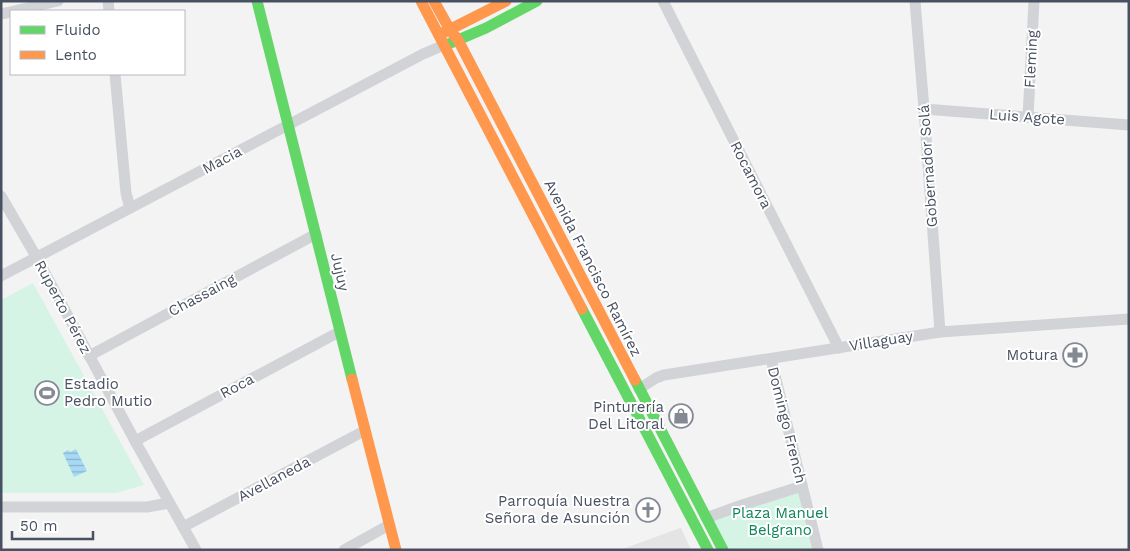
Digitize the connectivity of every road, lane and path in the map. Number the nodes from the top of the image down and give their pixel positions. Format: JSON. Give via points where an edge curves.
{"nodes":[{"id":1,"x":58,"y":1,"type":"edge"},
{"id":2,"x":257,"y":1,"type":"edge"},
{"id":3,"x":421,"y":1,"type":"edge"},
{"id":4,"x":434,"y":1,"type":"edge"},
{"id":5,"x":506,"y":1,"type":"edge"},
{"id":6,"x":537,"y":1,"type":"edge"},
{"id":7,"x":663,"y":1,"type":"edge"},
{"id":8,"x":915,"y":1,"type":"edge"},
{"id":9,"x":1034,"y":1,"type":"edge"},
{"id":10,"x":21,"y":10,"type":"edge"},
{"id":11,"x":450,"y":30,"type":"junction"},
{"id":12,"x":441,"y":40,"type":"junction"},
{"id":13,"x":458,"y":40,"type":"junction"},
{"id":14,"x":115,"y":75,"type":"edge"},
{"id":15,"x":924,"y":109,"type":"junction"},
{"id":16,"x":1028,"y":117,"type":"junction"},
{"id":17,"x":289,"y":125,"type":"junction"},
{"id":18,"x":1129,"y":125,"type":"edge"},
{"id":19,"x":1,"y":196,"type":"edge"},
{"id":20,"x":130,"y":208,"type":"junction"},
{"id":21,"x":316,"y":234,"type":"junction"},
{"id":22,"x":37,"y":258,"type":"junction"},
{"id":23,"x":1,"y":276,"type":"edge"},
{"id":24,"x":1129,"y":319,"type":"edge"},
{"id":25,"x":339,"y":332,"type":"junction"},
{"id":26,"x":940,"y":332,"type":"junction"},
{"id":27,"x":839,"y":348,"type":"junction"},
{"id":28,"x":89,"y":356,"type":"junction"},
{"id":29,"x":771,"y":359,"type":"junction"},
{"id":30,"x":639,"y":389,"type":"junction"},
{"id":31,"x":364,"y":431,"type":"junction"},
{"id":32,"x":135,"y":441,"type":"junction"},
{"id":33,"x":802,"y":486,"type":"junction"},
{"id":34,"x":170,"y":503,"type":"junction"},
{"id":35,"x":1,"y":507,"type":"edge"},
{"id":36,"x":706,"y":518,"type":"junction"},
{"id":37,"x":389,"y":525,"type":"junction"},
{"id":38,"x":183,"y":527,"type":"junction"},
{"id":39,"x":196,"y":550,"type":"edge"},
{"id":40,"x":344,"y":550,"type":"edge"},
{"id":41,"x":396,"y":550,"type":"edge"},
{"id":42,"x":708,"y":550,"type":"edge"},
{"id":43,"x":723,"y":550,"type":"edge"},
{"id":44,"x":818,"y":550,"type":"edge"}],
"edges":[{"from":1,"to":10,"type":"street"},
{"from":2,"to":17,"type":"main road","name":"Jujuy"},
{"from":3,"to":12,"type":"main road","name":"Avenida Francisco Ramírez"},
{"from":4,"to":11,"type":"main road","name":"Avenida Francisco Ramírez"},
{"from":5,"to":11,"type":"main road"},
{"from":6,"to":13,"type":"main road"},
{"from":7,"to":27,"type":"street","name":"Rocamora"},
{"from":8,"to":15,"type":"street","name":"Gobernador Solá"},
{"from":9,"to":16,"type":"street","name":"Fleming"},
{"from":11,"to":12,"type":"main road"},
{"from":11,"to":13,"type":"main road","name":"Avenida Francisco Ramírez"},
{"from":12,"to":13,"type":"main road"},
{"from":12,"to":17,"type":"street","name":"Macia","via":[[423,54]]},
{"from":12,"to":42,"type":"main road","name":"Avenida Francisco Ramírez"},
{"from":13,"to":30,"type":"main road","name":"Avenida Francisco Ramírez"},
{"from":14,"to":20,"type":"street"},
{"from":15,"to":16,"type":"street","name":"Luis Agote"},
{"from":15,"to":26,"type":"street","name":"Gobernador Solá"},
{"from":16,"to":18,"type":"street","name":"Luis Agote"},
{"from":17,"to":20,"type":"street","name":"Macia"},
{"from":17,"to":21,"type":"main road","name":"Jujuy"},
{"from":19,"to":22,"type":"street","name":"Ruperto Pérez"},
{"from":20,"to":22,"type":"street","name":"Macia"},
{"from":21,"to":25,"type":"main road","name":"Jujuy"},
{"from":21,"to":28,"type":"street","name":"Chassaing"},
{"from":22,"to":23,"type":"street","name":"Macia"},
{"from":22,"to":28,"type":"street","name":"Ruperto Pérez"},
{"from":24,"to":26,"type":"street","name":"Villaguay"},
{"from":25,"to":31,"type":"main road","name":"Jujuy"},
{"from":25,"to":32,"type":"street","name":"Roca"},
{"from":26,"to":27,"type":"street","name":"Villaguay"},
{"from":27,"to":29,"type":"street","name":"Villaguay"},
{"from":28,"to":32,"type":"street","name":"Ruperto Pérez"},
{"from":29,"to":30,"type":"street","name":"Villaguay","via":[[664,375]]},
{"from":29,"to":33,"type":"street","name":"Domingo French"},
{"from":30,"to":36,"type":"main road","name":"Avenida Francisco Ramírez"},
{"from":31,"to":37,"type":"main road","name":"Jujuy"},
{"from":31,"to":38,"type":"street","name":"Avellaneda"},
{"from":32,"to":34,"type":"street","name":"Ruperto Pérez"},
{"from":33,"to":36,"type":"street"},
{"from":33,"to":44,"type":"street","name":"Domingo French"},
{"from":34,"to":35,"type":"street","via":[[147,507]]},
{"from":34,"to":38,"type":"street","name":"Ruperto Pérez"},
{"from":36,"to":43,"type":"main road","name":"Avenida Francisco Ramírez"},
{"from":37,"to":40,"type":"street"},
{"from":37,"to":41,"type":"main road","name":"Jujuy"},
{"from":38,"to":39,"type":"street","name":"Ruperto Pérez"}]}
